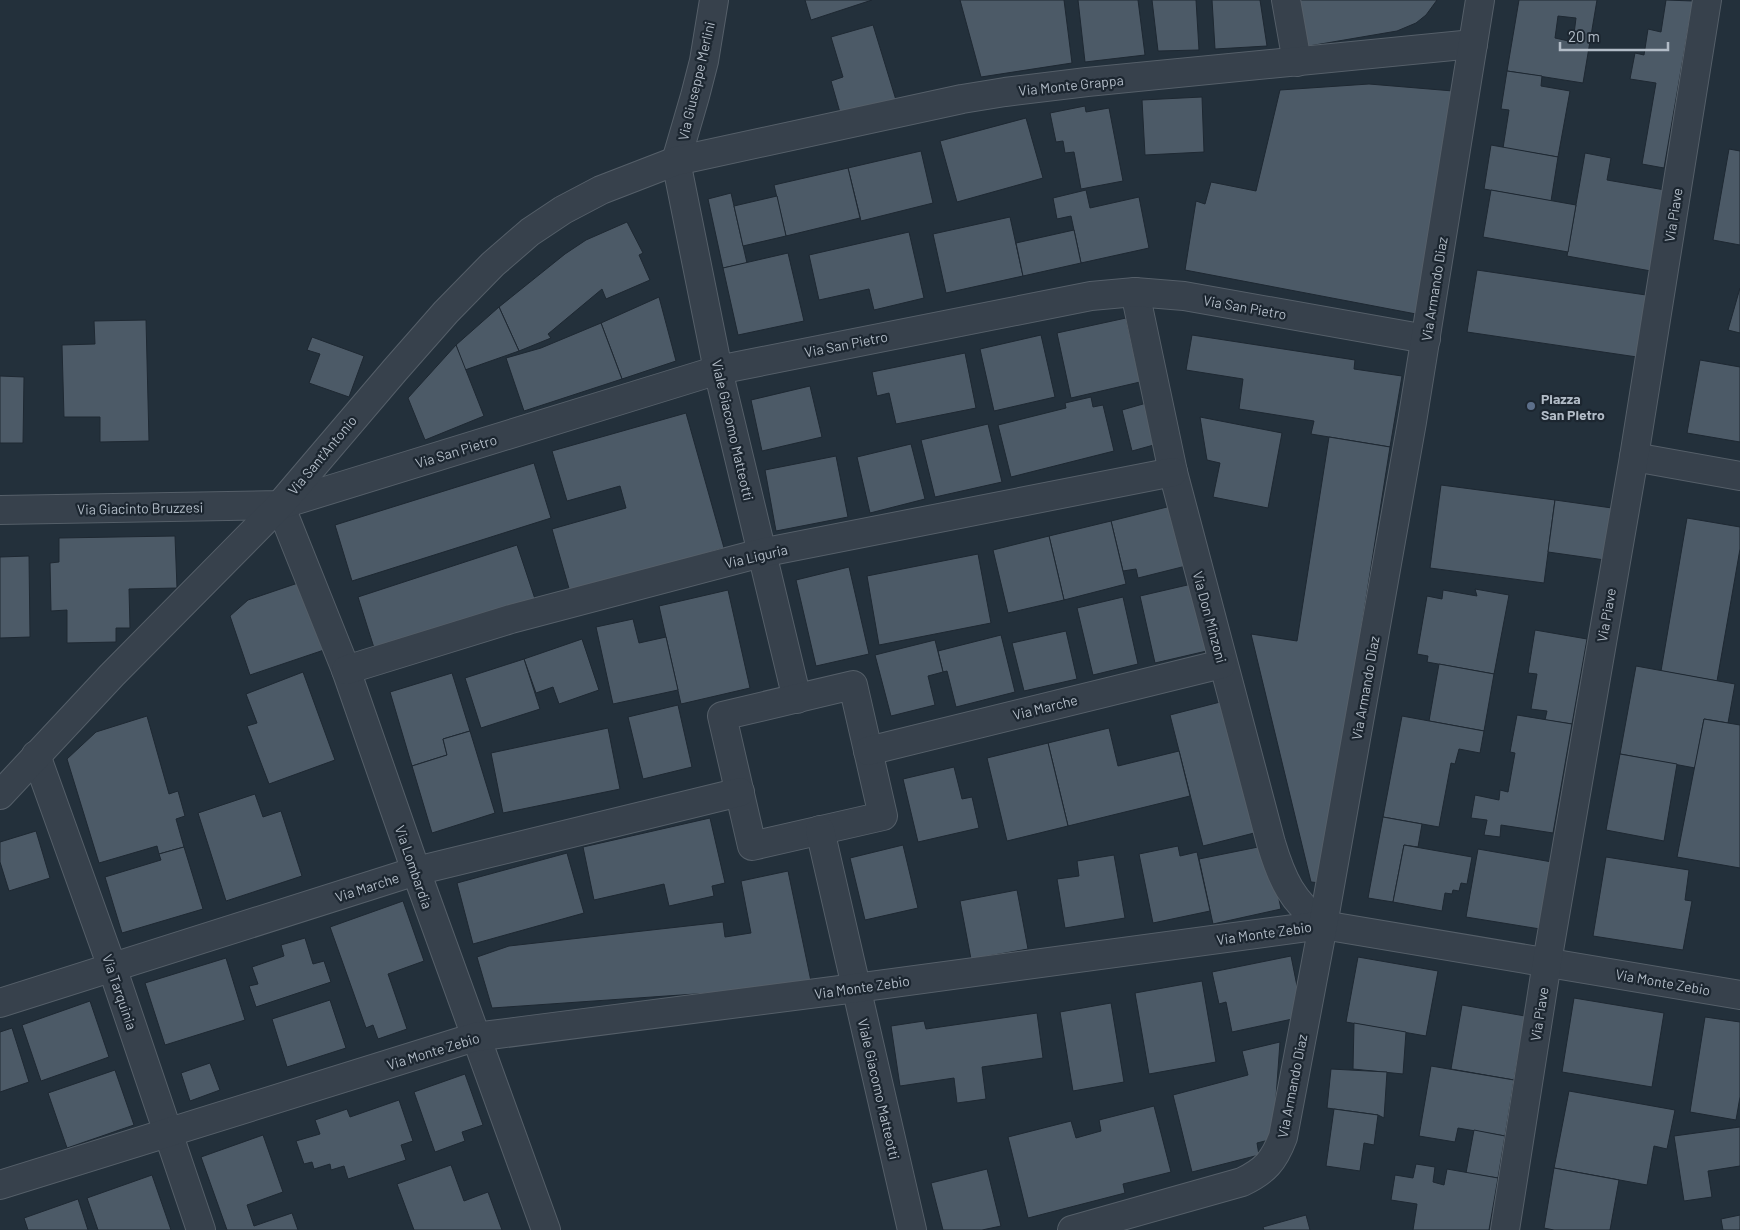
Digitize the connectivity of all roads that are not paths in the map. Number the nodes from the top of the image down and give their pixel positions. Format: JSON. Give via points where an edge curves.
{"nodes":[{"id":1,"x":714,"y":0,"type":"edge"},
{"id":2,"x":1286,"y":0,"type":"edge"},
{"id":3,"x":1480,"y":0,"type":"edge"},
{"id":4,"x":1707,"y":0,"type":"edge"},
{"id":5,"x":1473,"y":44,"type":"junction"},
{"id":6,"x":1297,"y":62,"type":"junction"},
{"id":7,"x":676,"y":161,"type":"junction"},
{"id":8,"x":1135,"y":292,"type":"junction"},
{"id":9,"x":1426,"y":339,"type":"junction"},
{"id":10,"x":718,"y":370,"type":"junction"},
{"id":11,"x":1634,"y":458,"type":"junction"},
{"id":12,"x":1173,"y":472,"type":"junction"},
{"id":13,"x":1740,"y":476,"type":"edge"},
{"id":14,"x":280,"y":505,"type":"junction"},
{"id":15,"x":0,"y":510,"type":"edge"},
{"id":16,"x":761,"y":553,"type":"junction"},
{"id":17,"x":1222,"y":664,"type":"junction"},
{"id":18,"x":346,"y":670,"type":"junction"},
{"id":19,"x":796,"y":699,"type":"junction"},
{"id":20,"x":868,"y":751,"type":"junction"},
{"id":21,"x":36,"y":755,"type":"junction"},
{"id":22,"x":740,"y":792,"type":"junction"},
{"id":23,"x":0,"y":795,"type":"edge"},
{"id":24,"x":820,"y":830,"type":"junction"},
{"id":25,"x":416,"y":871,"type":"junction"},
{"id":26,"x":1323,"y":925,"type":"junction"},
{"id":27,"x":1547,"y":962,"type":"junction"},
{"id":28,"x":112,"y":967,"type":"junction"},
{"id":29,"x":856,"y":988,"type":"junction"},
{"id":30,"x":1740,"y":995,"type":"edge"},
{"id":31,"x":0,"y":1003,"type":"edge"},
{"id":32,"x":475,"y":1037,"type":"junction"},
{"id":33,"x":168,"y":1133,"type":"junction"},
{"id":34,"x":0,"y":1185,"type":"edge"},
{"id":35,"x":201,"y":1230,"type":"edge"},
{"id":36,"x":546,"y":1230,"type":"edge"},
{"id":37,"x":912,"y":1230,"type":"edge"},
{"id":38,"x":1072,"y":1230,"type":"edge"},
{"id":39,"x":1505,"y":1230,"type":"edge"}],
"edges":[{"from":1,"to":7,"type":"street","name":"Via Giuseppe Merlini","via":[[704,61]]},
{"from":2,"to":6,"type":"street"},
{"from":3,"to":5,"type":"street","name":"Via Armando Diaz"},
{"from":4,"to":11,"type":"street","name":"Via Piave"},
{"from":5,"to":6,"type":"street","name":"Via Monte Grappa"},
{"from":5,"to":9,"type":"street","name":"Via Armando Diaz"},
{"from":6,"to":7,"type":"street","name":"Via Monte Grappa","via":[[1005,92]]},
{"from":7,"to":10,"type":"street","name":"Viale Giacomo Matteotti"},
{"from":7,"to":14,"type":"street","name":"Via Sant'Antonio","via":[[581,200],[530,232],[468,289],[424,336]]},
{"from":8,"to":9,"type":"street","name":"Via San Pietro","via":[[1204,299]]},
{"from":8,"to":10,"type":"street","name":"Via San Pietro","via":[[1077,298]]},
{"from":8,"to":12,"type":"street","name":"Via Don Minzoni"},
{"from":9,"to":26,"type":"street","name":"Via Armando Diaz"},
{"from":10,"to":14,"type":"street","name":"Via San Pietro"},
{"from":10,"to":16,"type":"street","name":"Viale Giacomo Matteotti"},
{"from":11,"to":13,"type":"street"},
{"from":11,"to":27,"type":"street","name":"Via Piave"},
{"from":12,"to":16,"type":"street","name":"Via Liguria"},
{"from":12,"to":17,"type":"street","name":"Via Don Minzoni"},
{"from":14,"to":15,"type":"street","name":"Via Giacinto Bruzzesi"},
{"from":14,"to":18,"type":"street","name":"Via Lombardia"},
{"from":14,"to":21,"type":"street","name":"Via Sant'Antonio"},
{"from":16,"to":18,"type":"street","name":"Via Liguria","via":[[502,622]]},
{"from":16,"to":19,"type":"street","name":"Viale Giacomo Matteotti"},
{"from":17,"to":20,"type":"street","name":"Via Marche"},
{"from":17,"to":26,"type":"street","name":"Via Don Minzoni","via":[[1280,872],[1301,907]]},
{"from":18,"to":25,"type":"street","name":"Via Lombardia"},
{"from":19,"to":20,"type":"street","via":[[853,685]]},
{"from":19,"to":22,"type":"street","via":[[722,716]]},
{"from":20,"to":24,"type":"street","via":[[883,816]]},
{"from":21,"to":23,"type":"street","name":"Via Sant'Antonio"},
{"from":21,"to":28,"type":"street","name":"Via Tarquinia"},
{"from":22,"to":24,"type":"street","via":[[752,846]]},
{"from":22,"to":25,"type":"street","name":"Via Marche"},
{"from":24,"to":29,"type":"street","name":"Viale Giacomo Matteotti"},
{"from":25,"to":28,"type":"street","name":"Via Marche"},
{"from":25,"to":32,"type":"street","name":"Via Lombardia"},
{"from":26,"to":27,"type":"street","name":"Via Monte Zebio"},
{"from":26,"to":29,"type":"street","name":"Via Monte Zebio"},
{"from":26,"to":38,"type":"street","name":"Via Armando Diaz","via":[[1283,1136],[1268,1166],[1242,1182]]},
{"from":27,"to":30,"type":"street","name":"Via Monte Zebio"},
{"from":27,"to":39,"type":"street","name":"Via Piave"},
{"from":28,"to":31,"type":"street","name":"Via Marche"},
{"from":28,"to":33,"type":"street","name":"Via Tarquinia"},
{"from":29,"to":32,"type":"street","name":"Via Monte Zebio"},
{"from":29,"to":37,"type":"street","name":"Viale Giacomo Matteotti"},
{"from":32,"to":33,"type":"street","name":"Via Monte Zebio"},
{"from":32,"to":36,"type":"street","name":"Via Lombardia"},
{"from":33,"to":34,"type":"street","name":"Via Monte Zebio"},
{"from":33,"to":35,"type":"street","name":"Via Tarquinia"}]}
